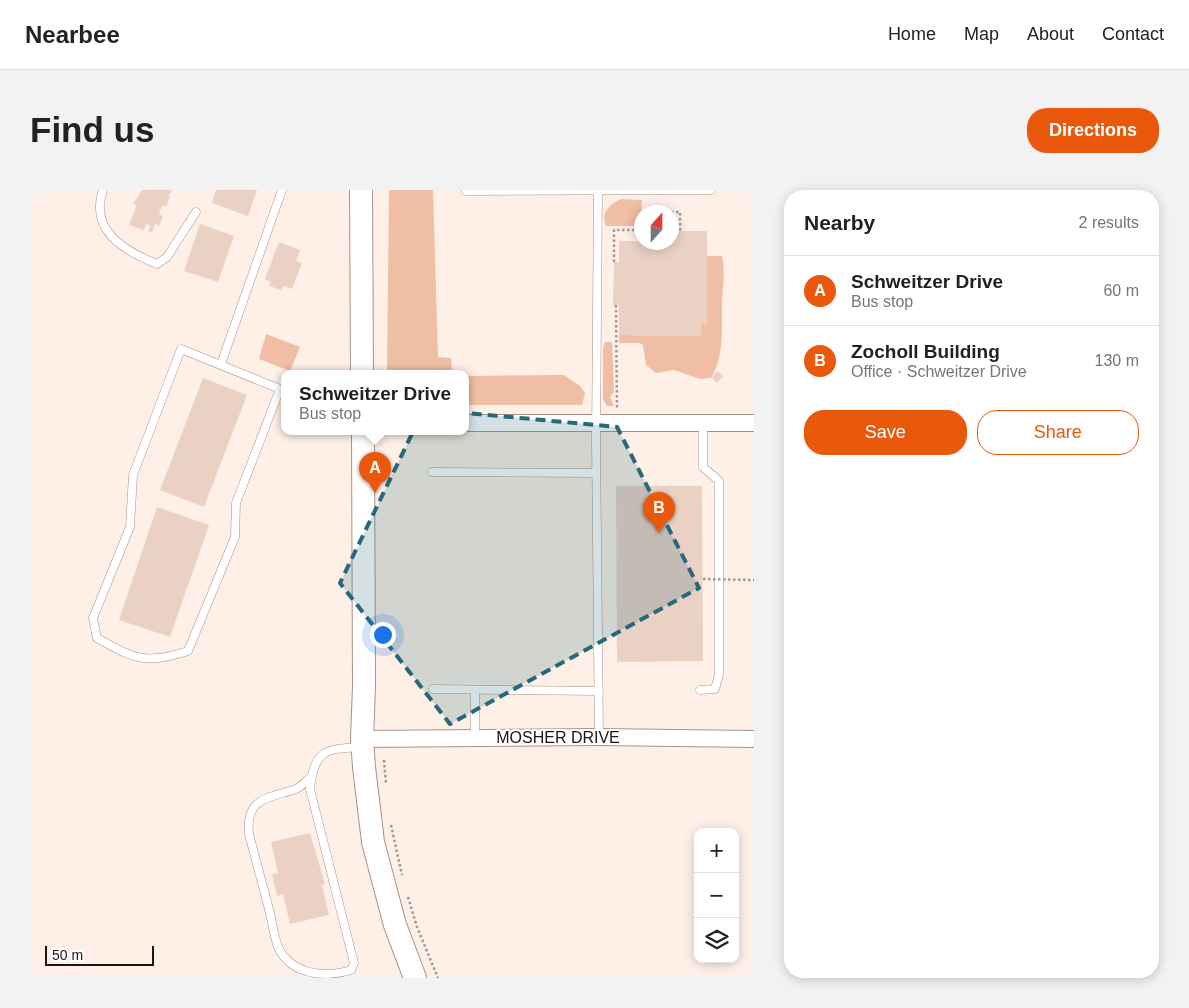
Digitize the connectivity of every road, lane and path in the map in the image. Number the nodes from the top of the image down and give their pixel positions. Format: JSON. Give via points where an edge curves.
{"nodes":[{"id":1,"x":103,"y":190,"type":"edge"},
{"id":2,"x":282,"y":190,"type":"edge"},
{"id":3,"x":361,"y":190,"type":"edge"},
{"id":4,"x":711,"y":190,"type":"edge"},
{"id":5,"x":598,"y":191,"type":"edge"},
{"id":6,"x":466,"y":192,"type":"dead end"},
{"id":7,"x":196,"y":212,"type":"dead end"},
{"id":8,"x":679,"y":212,"type":"edge"},
{"id":9,"x":634,"y":230,"type":"edge"},
{"id":10,"x":680,"y":231,"type":"dead end"},
{"id":11,"x":614,"y":262,"type":"dead end"},
{"id":12,"x":616,"y":305,"type":"dead end"},
{"id":13,"x":221,"y":364,"type":"junction"},
{"id":14,"x":362,"y":370,"type":"edge"},
{"id":15,"x":598,"y":422,"type":"junction"},
{"id":16,"x":617,"y":422,"type":"junction"},
{"id":17,"x":703,"y":422,"type":"junction"},
{"id":18,"x":754,"y":423,"type":"edge"},
{"id":19,"x":469,"y":424,"type":"edge"},
{"id":20,"x":363,"y":435,"type":"edge"},
{"id":21,"x":432,"y":472,"type":"dead end"},
{"id":22,"x":596,"y":473,"type":"junction"},
{"id":23,"x":703,"y":579,"type":"dead end"},
{"id":24,"x":754,"y":580,"type":"edge"},
{"id":25,"x":433,"y":689,"type":"dead end"},
{"id":26,"x":475,"y":690,"type":"junction"},
{"id":27,"x":598,"y":690,"type":"junction"},
{"id":28,"x":700,"y":690,"type":"dead end"},
{"id":29,"x":599,"y":737,"type":"junction"},
{"id":30,"x":475,"y":738,"type":"junction"},
{"id":31,"x":754,"y":739,"type":"edge"},
{"id":32,"x":362,"y":743,"type":"junction"},
{"id":33,"x":384,"y":760,"type":"dead end"},
{"id":34,"x":311,"y":777,"type":"junction"},
{"id":35,"x":387,"y":792,"type":"dead end"},
{"id":36,"x":390,"y":817,"type":"dead end"},
{"id":37,"x":403,"y":879,"type":"dead end"},
{"id":38,"x":407,"y":894,"type":"dead end"},
{"id":39,"x":415,"y":978,"type":"edge"},
{"id":40,"x":438,"y":978,"type":"edge"}],
"edges":[{"from":1,"to":7,"type":"lane","via":[[98,213],[104,229],[141,258],[157,264],[166,257]]},
{"from":2,"to":13,"type":"lane"},
{"from":3,"to":14,"type":"main road"},
{"from":4,"to":5,"type":"lane"},
{"from":5,"to":6,"type":"lane"},
{"from":5,"to":15,"type":"lane"},
{"from":8,"to":10,"type":"path"},
{"from":9,"to":11,"type":"path","via":[[614,230]]},
{"from":12,"to":16,"type":"path"},
{"from":13,"to":13,"type":"lane","via":[[280,389],[236,504],[235,536],[188,650],[168,657],[139,659],[97,638],[93,618],[130,527],[133,475],[181,349]]},
{"from":15,"to":16,"type":"street"},
{"from":15,"to":19,"type":"street"},
{"from":15,"to":22,"type":"lane"},
{"from":16,"to":17,"type":"street"},
{"from":17,"to":18,"type":"street"},
{"from":17,"to":28,"type":"lane","via":[[703,467],[720,481],[719,664],[715,689]]},
{"from":20,"to":32,"type":"main road"},
{"from":21,"to":22,"type":"lane"},
{"from":22,"to":27,"type":"lane"},
{"from":23,"to":24,"type":"path","bridge":true},
{"from":25,"to":26,"type":"lane"},
{"from":26,"to":27,"type":"lane"},
{"from":26,"to":30,"type":"lane"},
{"from":27,"to":29,"type":"lane"},
{"from":29,"to":30,"type":"street","name":"MOSHER DRIVE"},
{"from":29,"to":31,"type":"street","name":"MOSHER DRIVE"},
{"from":30,"to":32,"type":"street","name":"MOSHER DRIVE"},
{"from":32,"to":34,"type":"lane","via":[[330,748],[319,758]]},
{"from":32,"to":39,"type":"main road","via":[[373,842],[395,925]]},
{"from":33,"to":35,"type":"path"},
{"from":34,"to":34,"type":"lane","via":[[310,789],[354,964],[351,970],[338,976],[309,974],[293,965],[279,947],[249,834],[248,823],[260,801],[272,794],[297,789]]},
{"from":36,"to":37,"type":"path"},
{"from":38,"to":40,"type":"path"}]}
